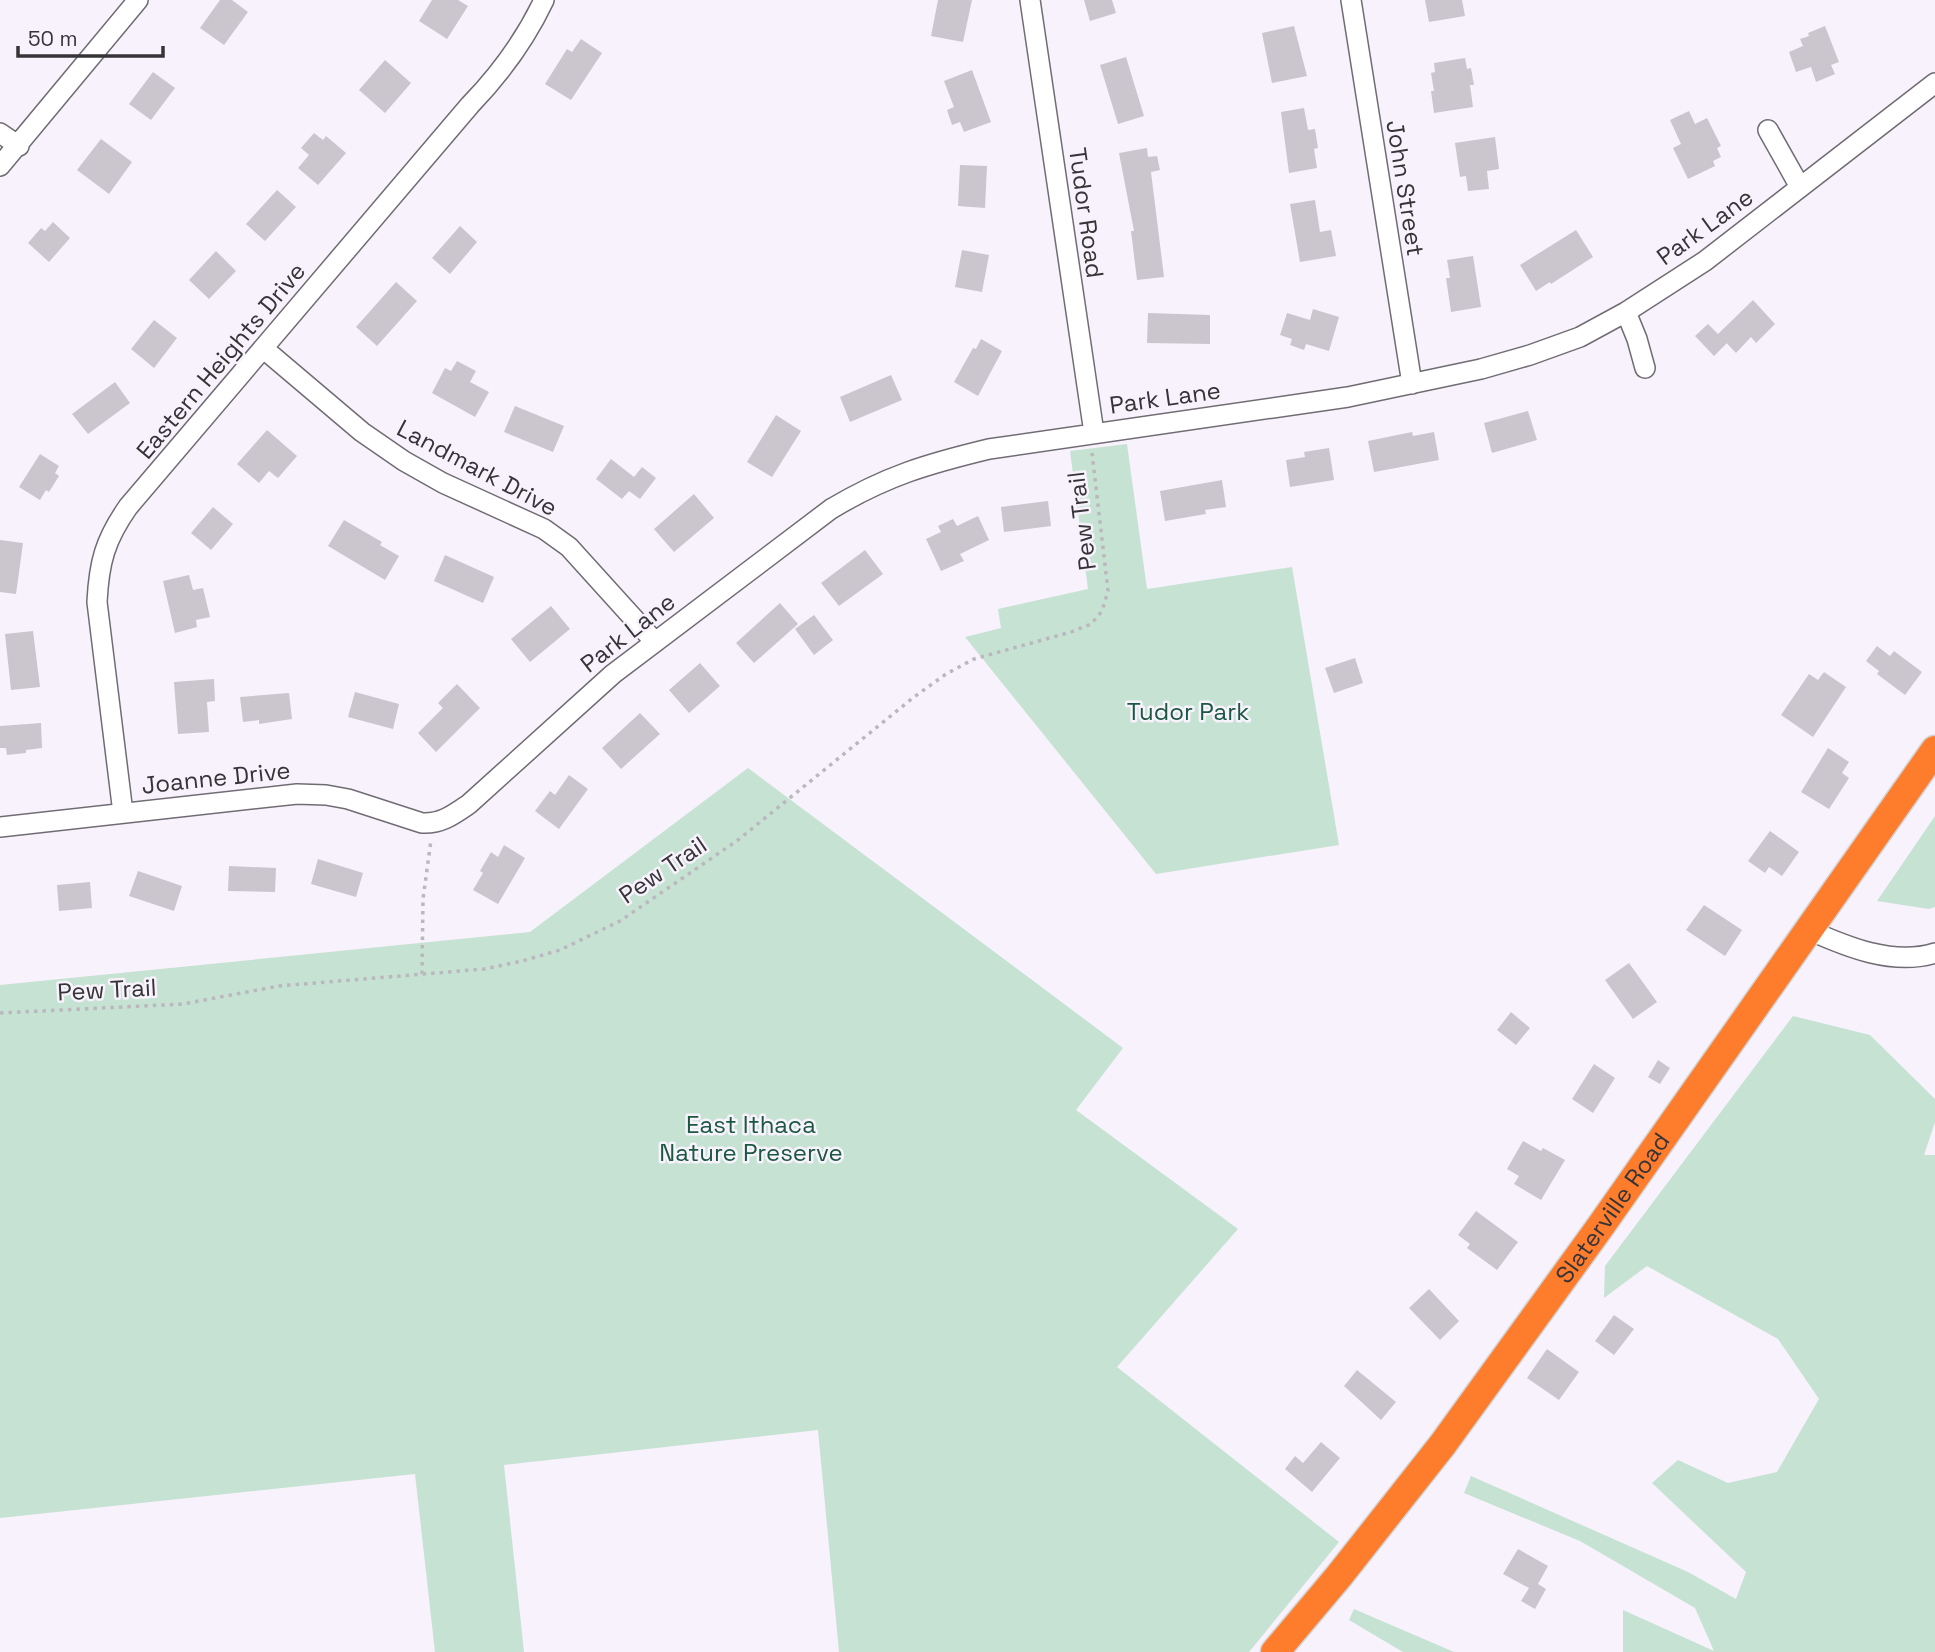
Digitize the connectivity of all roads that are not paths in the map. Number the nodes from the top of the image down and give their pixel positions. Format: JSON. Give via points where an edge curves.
{"nodes":[{"id":1,"x":138,"y":0,"type":"edge"},
{"id":2,"x":544,"y":0,"type":"edge"},
{"id":3,"x":1030,"y":0,"type":"edge"},
{"id":4,"x":1351,"y":0,"type":"edge"},
{"id":5,"x":1935,"y":83,"type":"edge"},
{"id":6,"x":1768,"y":130,"type":"dead end"},
{"id":7,"x":0,"y":133,"type":"edge"},
{"id":8,"x":19,"y":146,"type":"junction"},
{"id":9,"x":0,"y":166,"type":"edge"},
{"id":10,"x":1800,"y":187,"type":"junction"},
{"id":11,"x":1626,"y":312,"type":"junction"},
{"id":12,"x":264,"y":349,"type":"junction"},
{"id":13,"x":1645,"y":368,"type":"dead end"},
{"id":14,"x":1412,"y":384,"type":"junction"},
{"id":15,"x":1094,"y":433,"type":"junction"},
{"id":16,"x":655,"y":642,"type":"junction"},
{"id":17,"x":1935,"y":750,"type":"edge"},
{"id":18,"x":122,"y":813,"type":"junction"},
{"id":19,"x":434,"y":823,"type":"joint"},
{"id":20,"x":0,"y":827,"type":"edge"},
{"id":21,"x":1809,"y":930,"type":"junction"},
{"id":22,"x":1935,"y":953,"type":"edge"},
{"id":23,"x":1275,"y":1652,"type":"edge"}],
"edges":[{"from":1,"to":8,"type":"street"},
{"from":2,"to":12,"type":"street","name":"Eastern Heights Drive","via":[[497,77]]},
{"from":3,"to":15,"type":"street","name":"Tudor Road"},
{"from":4,"to":14,"type":"street","name":"John Street"},
{"from":5,"to":10,"type":"street","name":"Park Lane"},
{"from":6,"to":10,"type":"street"},
{"from":7,"to":8,"type":"street"},
{"from":8,"to":9,"type":"street"},
{"from":10,"to":11,"type":"street","name":"Park Lane","via":[[1705,261]]},
{"from":11,"to":13,"type":"street"},
{"from":11,"to":14,"type":"street","name":"Park Lane","via":[[1580,337],[1530,355]]},
{"from":12,"to":16,"type":"street","name":"Landmark Drive","via":[[362,432],[404,461],[544,529],[569,547]]},
{"from":12,"to":18,"type":"street","name":"Eastern Heights Drive","via":[[128,508],[103,551],[97,602]]},
{"from":14,"to":15,"type":"street","name":"Park Lane"},
{"from":15,"to":16,"type":"street","name":"Park Lane","via":[[989,449],[936,462],[864,489]]},
{"from":16,"to":19,"type":"street","name":"Park Lane","via":[[469,804]]},
{"from":17,"to":21,"type":"highway","name":"Slaterville Road"},
{"from":18,"to":19,"type":"street","name":"Joanne Drive","via":[[260,796],[326,795],[408,820]]},
{"from":18,"to":20,"type":"street","name":"Joanne Drive"},
{"from":21,"to":22,"type":"street","via":[[1860,950],[1898,958]]},
{"from":21,"to":23,"type":"highway","name":"Slaterville Road","via":[[1443,1444]]}]}
